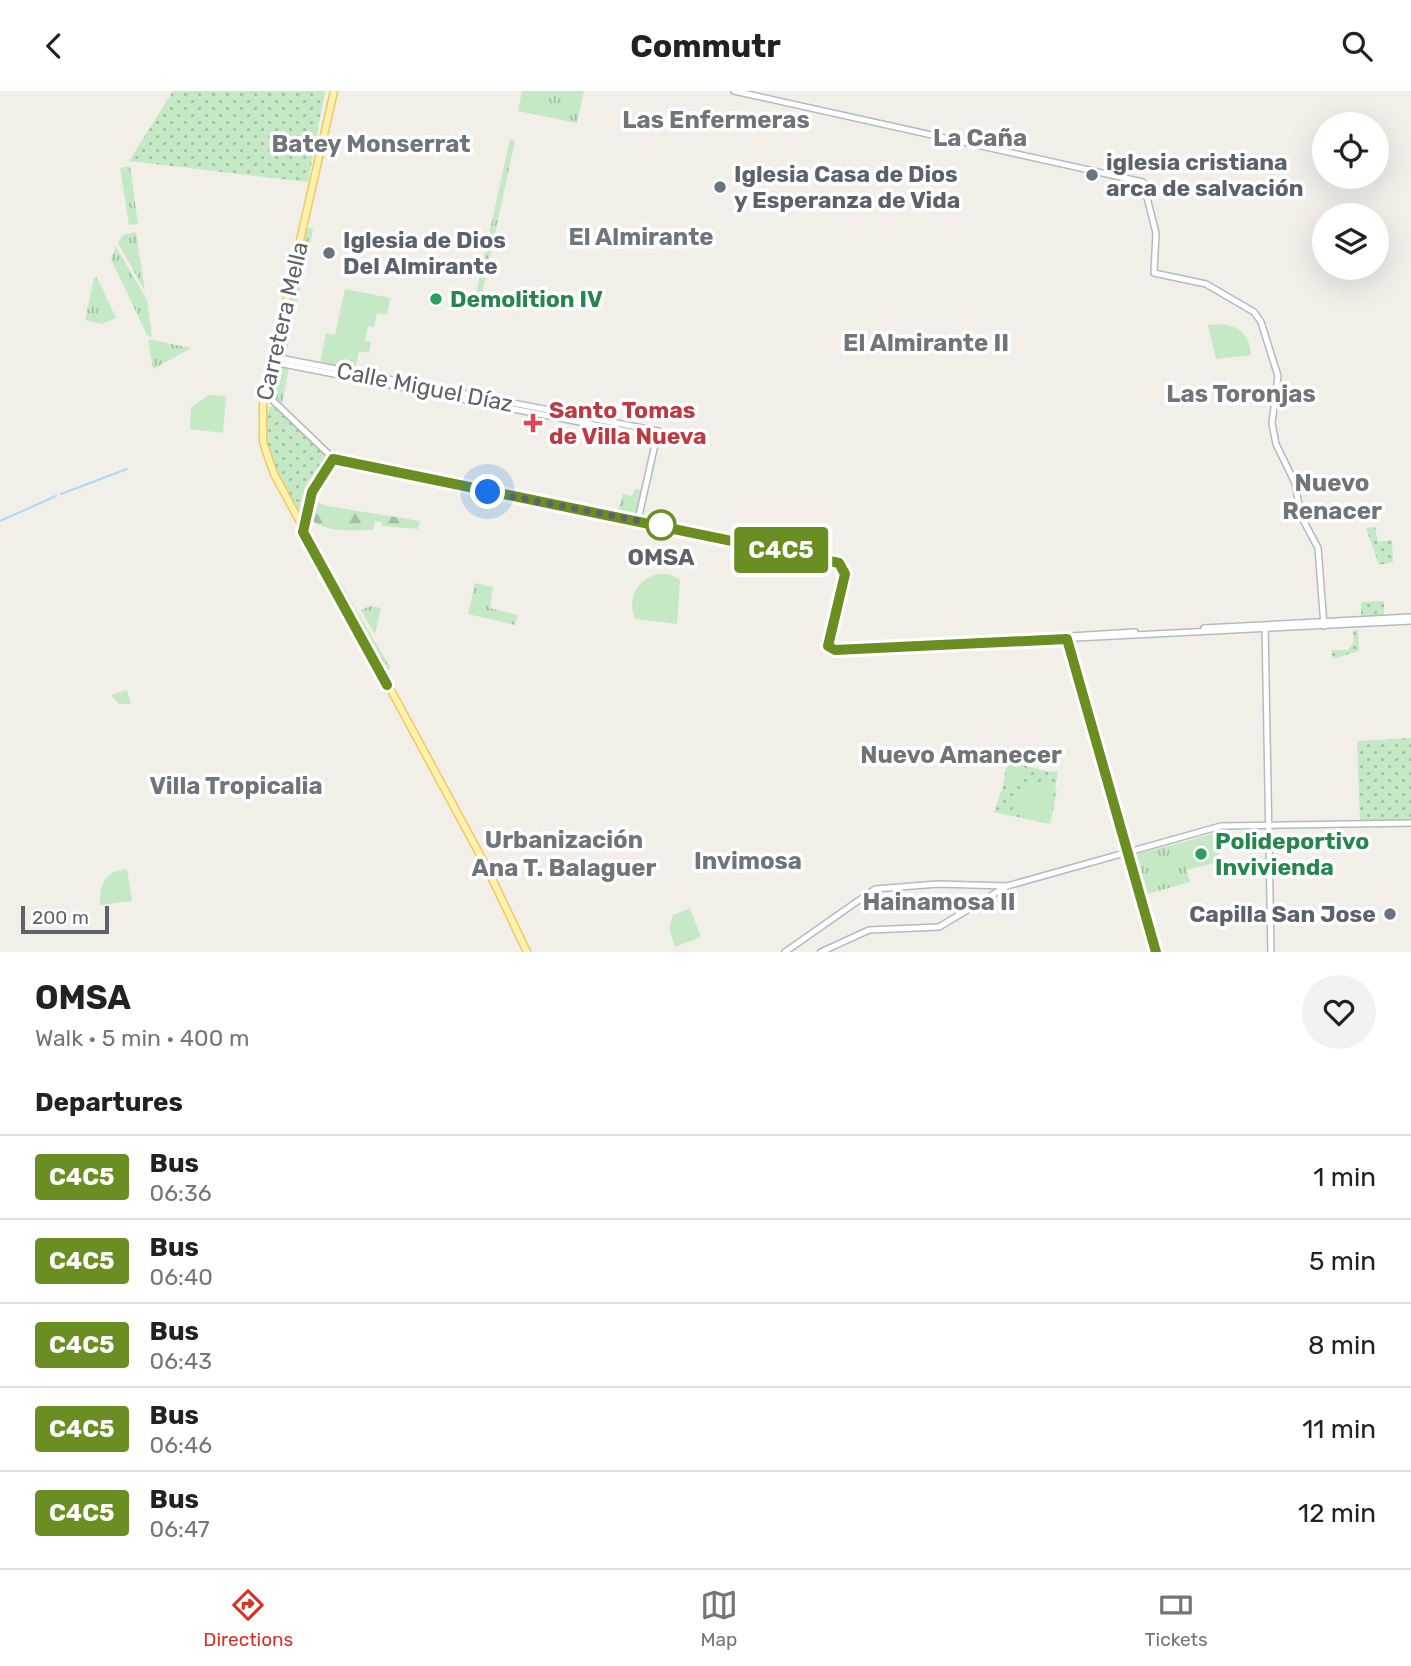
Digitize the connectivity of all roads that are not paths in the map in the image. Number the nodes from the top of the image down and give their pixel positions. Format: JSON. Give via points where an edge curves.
{"nodes":[{"id":1,"x":334,"y":91,"type":"edge"},
{"id":2,"x":734,"y":91,"type":"edge"},
{"id":3,"x":273,"y":360,"type":"junction"},
{"id":4,"x":265,"y":393,"type":"junction"},
{"id":5,"x":333,"y":459,"type":"junction"},
{"id":6,"x":638,"y":520,"type":"junction"},
{"id":7,"x":303,"y":532,"type":"junction"},
{"id":8,"x":1411,"y":619,"type":"edge"},
{"id":9,"x":1324,"y":624,"type":"junction"},
{"id":10,"x":1265,"y":627,"type":"junction"},
{"id":11,"x":1066,"y":637,"type":"junction"},
{"id":12,"x":1411,"y":823,"type":"edge"},
{"id":13,"x":1269,"y":825,"type":"junction"},
{"id":14,"x":1128,"y":852,"type":"junction"},
{"id":15,"x":1007,"y":886,"type":"junction"},
{"id":16,"x":527,"y":952,"type":"edge"},
{"id":17,"x":785,"y":952,"type":"edge"},
{"id":18,"x":821,"y":952,"type":"edge"},
{"id":19,"x":1156,"y":952,"type":"edge"},
{"id":20,"x":1271,"y":952,"type":"edge"}],
"edges":[{"from":1,"to":3,"type":"main road","name":"Carretera Mella"},
{"from":2,"to":9,"type":"street","via":[[1143,182],[1156,233],[1154,273],[1206,284],[1254,313],[1265,330],[1278,385],[1273,431],[1277,449],[1296,483],[1302,519],[1318,548]]},
{"from":3,"to":4,"type":"main road","name":"Carretera Mella"},
{"from":3,"to":6,"type":"street","name":"Calle Miguel Díaz","via":[[657,436]]},
{"from":4,"to":5,"type":"street"},
{"from":4,"to":7,"type":"main road","name":"Carretera Mella","via":[[263,442]]},
{"from":5,"to":6,"type":"street"},
{"from":5,"to":7,"type":"street","via":[[312,492]]},
{"from":6,"to":11,"type":"street","via":[[842,565],[845,574],[828,646],[832,649]]},
{"from":7,"to":16,"type":"main road","name":"Carretera Mella","via":[[485,864]]},
{"from":8,"to":9,"type":"street"},
{"from":9,"to":10,"type":"street"},
{"from":10,"to":11,"type":"street"},
{"from":10,"to":13,"type":"street"},
{"from":11,"to":14,"type":"street"},
{"from":12,"to":13,"type":"street"},
{"from":13,"to":14,"type":"street","via":[[1221,826]]},
{"from":13,"to":20,"type":"street"},
{"from":14,"to":15,"type":"street"},
{"from":14,"to":19,"type":"street"},
{"from":15,"to":17,"type":"street","via":[[938,884],[875,889]]},
{"from":15,"to":18,"type":"street","via":[[939,927],[869,930]]}]}
